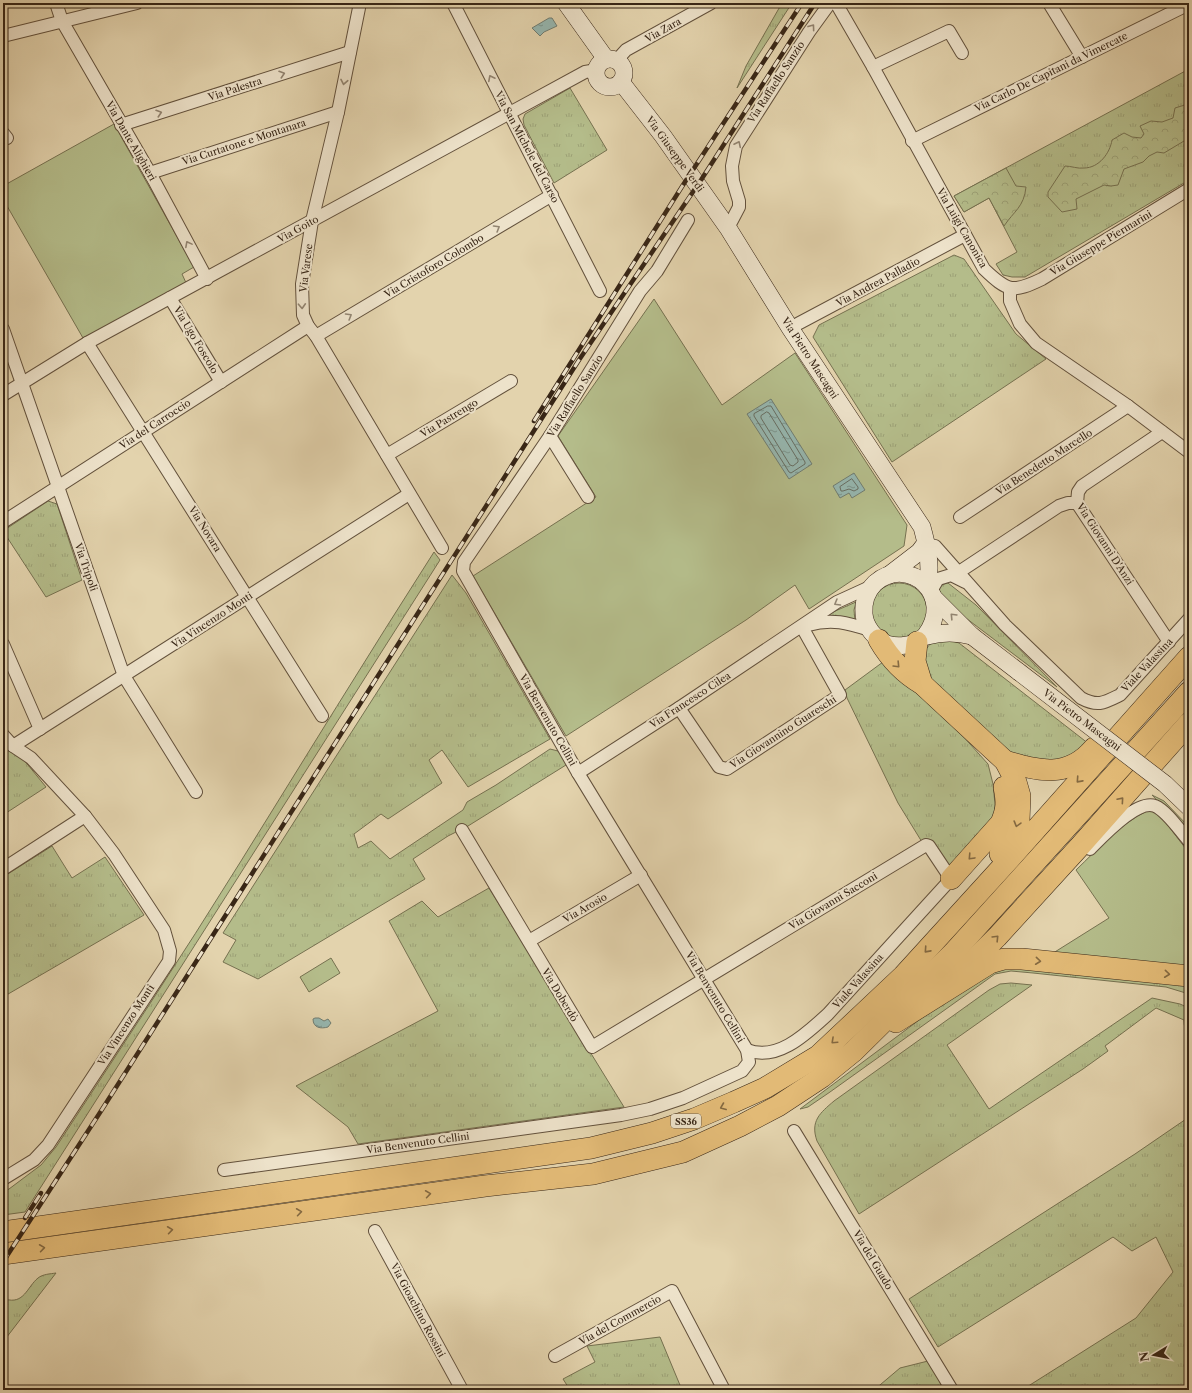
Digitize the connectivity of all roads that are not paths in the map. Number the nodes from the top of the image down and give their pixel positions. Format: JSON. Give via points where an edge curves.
{"nodes":[{"id":1,"x":56,"y":3,"type":"edge"},
{"id":2,"x":137,"y":3,"type":"edge"},
{"id":3,"x":360,"y":3,"type":"edge"},
{"id":4,"x":453,"y":3,"type":"edge"},
{"id":5,"x":566,"y":3,"type":"edge"},
{"id":6,"x":711,"y":3,"type":"edge"},
{"id":7,"x":830,"y":3,"type":"edge"},
{"id":8,"x":836,"y":3,"type":"edge"},
{"id":9,"x":1049,"y":3,"type":"edge"},
{"id":10,"x":1189,"y":4,"type":"edge"},
{"id":11,"x":62,"y":20,"type":"junction"},
{"id":12,"x":3,"y":36,"type":"edge"},
{"id":13,"x":350,"y":52,"type":"junction"},
{"id":14,"x":962,"y":53,"type":"dead end"},
{"id":15,"x":1082,"y":57,"type":"junction"},
{"id":16,"x":607,"y":63,"type":"junction"},
{"id":17,"x":873,"y":66,"type":"junction"},
{"id":18,"x":621,"y":82,"type":"junction"},
{"id":19,"x":338,"y":112,"type":"junction"},
{"id":20,"x":509,"y":113,"type":"junction"},
{"id":21,"x":121,"y":125,"type":"junction"},
{"id":22,"x":912,"y":140,"type":"junction"},
{"id":23,"x":150,"y":173,"type":"junction"},
{"id":24,"x":1189,"y":189,"type":"edge"},
{"id":25,"x":552,"y":195,"type":"junction"},
{"id":26,"x":688,"y":220,"type":"dead end"},
{"id":27,"x":312,"y":221,"type":"junction"},
{"id":28,"x":728,"y":228,"type":"junction"},
{"id":29,"x":965,"y":236,"type":"junction"},
{"id":30,"x":207,"y":279,"type":"junction"},
{"id":31,"x":1010,"y":288,"type":"junction"},
{"id":32,"x":600,"y":291,"type":"dead end"},
{"id":33,"x":170,"y":298,"type":"junction"},
{"id":34,"x":308,"y":326,"type":"junction"},
{"id":35,"x":790,"y":328,"type":"junction"},
{"id":36,"x":3,"y":330,"type":"edge"},
{"id":37,"x":316,"y":336,"type":"junction"},
{"id":38,"x":87,"y":344,"type":"junction"},
{"id":39,"x":511,"y":381,"type":"dead end"},
{"id":40,"x":221,"y":382,"type":"junction"},
{"id":41,"x":22,"y":383,"type":"junction"},
{"id":42,"x":3,"y":395,"type":"edge"},
{"id":43,"x":1128,"y":406,"type":"junction"},
{"id":44,"x":143,"y":431,"type":"junction"},
{"id":45,"x":1162,"y":432,"type":"junction"},
{"id":46,"x":550,"y":436,"type":"junction"},
{"id":47,"x":1189,"y":452,"type":"edge"},
{"id":48,"x":387,"y":455,"type":"junction"},
{"id":49,"x":58,"y":487,"type":"junction"},
{"id":50,"x":409,"y":494,"type":"junction"},
{"id":51,"x":588,"y":497,"type":"dead end"},
{"id":52,"x":1077,"y":503,"type":"junction"},
{"id":53,"x":960,"y":517,"type":"dead end"},
{"id":54,"x":3,"y":522,"type":"edge"},
{"id":55,"x":925,"y":544,"type":"junction"},
{"id":56,"x":442,"y":548,"type":"dead end"},
{"id":57,"x":463,"y":571,"type":"joint"},
{"id":58,"x":959,"y":572,"type":"junction"},
{"id":59,"x":889,"y":575,"type":"junction"},
{"id":60,"x":968,"y":584,"type":"junction"},
{"id":61,"x":872,"y":586,"type":"junction"},
{"id":62,"x":930,"y":591,"type":"junction"},
{"id":63,"x":248,"y":597,"type":"junction"},
{"id":64,"x":1189,"y":619,"type":"edge"},
{"id":65,"x":802,"y":627,"type":"junction"},
{"id":66,"x":875,"y":635,"type":"junction"},
{"id":67,"x":972,"y":636,"type":"junction"},
{"id":68,"x":921,"y":639,"type":"junction"},
{"id":69,"x":1179,"y":642,"type":"edge"},
{"id":70,"x":3,"y":644,"type":"edge"},
{"id":71,"x":1189,"y":657,"type":"edge"},
{"id":72,"x":124,"y":676,"type":"junction"},
{"id":73,"x":922,"y":684,"type":"junction"},
{"id":74,"x":1189,"y":692,"type":"edge"},
{"id":75,"x":1100,"y":704,"type":"joint"},
{"id":76,"x":679,"y":708,"type":"junction"},
{"id":77,"x":322,"y":716,"type":"dead end"},
{"id":78,"x":1189,"y":723,"type":"edge"},
{"id":79,"x":40,"y":728,"type":"junction"},
{"id":80,"x":3,"y":735,"type":"edge"},
{"id":81,"x":13,"y":746,"type":"junction"},
{"id":82,"x":999,"y":755,"type":"junction"},
{"id":83,"x":578,"y":773,"type":"junction"},
{"id":84,"x":196,"y":792,"type":"dead end"},
{"id":85,"x":1189,"y":807,"type":"edge"},
{"id":86,"x":85,"y":816,"type":"junction"},
{"id":87,"x":462,"y":830,"type":"dead end"},
{"id":88,"x":1189,"y":842,"type":"edge"},
{"id":89,"x":1076,"y":863,"type":"dead end"},
{"id":90,"x":3,"y":869,"type":"edge"},
{"id":91,"x":641,"y":875,"type":"junction"},
{"id":92,"x":951,"y":879,"type":"junction"},
{"id":93,"x":942,"y":933,"type":"junction"},
{"id":94,"x":529,"y":941,"type":"junction"},
{"id":95,"x":1189,"y":976,"type":"edge"},
{"id":96,"x":704,"y":980,"type":"junction"},
{"id":97,"x":938,"y":995,"type":"junction"},
{"id":98,"x":862,"y":1044,"type":"junction"},
{"id":99,"x":747,"y":1050,"type":"junction"},
{"id":100,"x":794,"y":1131,"type":"dead end"},
{"id":101,"x":224,"y":1170,"type":"dead end"},
{"id":102,"x":3,"y":1179,"type":"edge"},
{"id":103,"x":375,"y":1231,"type":"dead end"},
{"id":104,"x":3,"y":1232,"type":"edge"},
{"id":105,"x":3,"y":1254,"type":"edge"},
{"id":106,"x":555,"y":1356,"type":"dead end"},
{"id":107,"x":462,"y":1390,"type":"edge"},
{"id":108,"x":724,"y":1390,"type":"edge"},
{"id":109,"x":952,"y":1390,"type":"edge"}],
"edges":[{"from":1,"to":11,"type":"street","name":"Via Dante Alighieri"},
{"from":2,"to":11,"type":"street"},
{"from":3,"to":13,"type":"street","name":"Via Varese"},
{"from":20,"to":4,"type":"street","name":"Via San Michele del Carso","one_way":true},
{"from":5,"to":16,"type":"street"},
{"from":6,"to":16,"type":"street","name":"Via Zara"},
{"from":28,"to":7,"type":"street","name":"Via Raffaello Sanzio","one_way":true,"via":[[739,208],[732,166],[736,146]]},
{"from":8,"to":17,"type":"street","name":"Via Luigi Canonica"},
{"from":9,"to":15,"type":"street"},
{"from":10,"to":15,"type":"street","name":"Via Carlo De Capitani da Vimercate"},
{"from":11,"to":12,"type":"street"},
{"from":11,"to":21,"type":"street","name":"Via Dante Alighieri"},
{"from":13,"to":19,"type":"street","name":"Via Varese","one_way":true},
{"from":21,"to":13,"type":"street","name":"Via Palestra","one_way":true},
{"from":14,"to":17,"type":"street","via":[[949,31]]},
{"from":15,"to":22,"type":"street","name":"Via Carlo De Capitani da Vimercate"},
{"from":16,"to":18,"type":"street","via":[[620,63],[624,70]]},
{"from":16,"to":18,"type":"street","via":[[598,78],[606,86],[614,86]]},
{"from":16,"to":20,"type":"street","name":"Via Goito"},
{"from":17,"to":22,"type":"street","name":"Via Luigi Canonica"},
{"from":18,"to":28,"type":"street","name":"Via Giuseppe Verdi","via":[[664,136]]},
{"from":19,"to":23,"type":"street","name":"Via Curtatone e Montanara"},
{"from":19,"to":27,"type":"street","name":"Via Varese"},
{"from":20,"to":25,"type":"street","name":"Via San Michele del Carso"},
{"from":20,"to":27,"type":"street","name":"Via Goito"},
{"from":21,"to":23,"type":"street","name":"Via Dante Alighieri"},
{"from":22,"to":29,"type":"street","name":"Via Luigi Canonica"},
{"from":30,"to":23,"type":"street","name":"Via Dante Alighieri","one_way":true},
{"from":24,"to":31,"type":"street","name":"Via Giuseppe Piermarini","via":[[1042,279],[1024,288]]},
{"from":25,"to":32,"type":"street","name":"Via San Michele del Carso"},
{"from":37,"to":25,"type":"street","name":"Via Cristoforo Colombo","one_way":true},
{"from":26,"to":46,"type":"street","name":"Via Raffaello Sanzio","via":[[657,271],[640,291]]},
{"from":27,"to":30,"type":"street","name":"Via Goito"},
{"from":27,"to":34,"type":"street","name":"Via Varese","one_way":true,"via":[[302,284],[303,315]]},
{"from":28,"to":35,"type":"street","name":"Via Pietro Mascagni"},
{"from":29,"to":31,"type":"street","name":"Via Luigi Canonica","via":[[984,269],[998,283]]},
{"from":29,"to":35,"type":"street","name":"Via Andrea Palladio"},
{"from":30,"to":33,"type":"street","name":"Via Goito"},
{"from":31,"to":43,"type":"street","via":[[1010,301],[1020,324],[1036,342]]},
{"from":33,"to":38,"type":"street","name":"Via Goito"},
{"from":33,"to":40,"type":"street","name":"Via Ugo Foscolo"},
{"from":34,"to":37,"type":"street","name":"Via Varese"},
{"from":34,"to":40,"type":"street","name":"Via del Carroccio"},
{"from":35,"to":55,"type":"street","name":"Via Pietro Mascagni","via":[[922,527]]},
{"from":36,"to":41,"type":"street","name":"Via Tripoli"},
{"from":37,"to":48,"type":"street","name":"Via Varese"},
{"from":38,"to":41,"type":"street","name":"Via Goito"},
{"from":38,"to":44,"type":"street","name":"Via Novara"},
{"from":39,"to":48,"type":"street","name":"Via Pastrengo"},
{"from":40,"to":44,"type":"street","name":"Via del Carroccio"},
{"from":41,"to":42,"type":"street","name":"Via Goito"},
{"from":41,"to":49,"type":"street","name":"Via Tripoli"},
{"from":43,"to":45,"type":"street"},
{"from":43,"to":53,"type":"street","name":"Via Benedetto Marcello"},
{"from":44,"to":49,"type":"street","name":"Via del Carroccio"},
{"from":44,"to":63,"type":"street","name":"Via Novara"},
{"from":45,"to":47,"type":"street"},
{"from":45,"to":52,"type":"street","name":"Via Giovanni D'Anzi","via":[[1082,486],[1078,492]]},
{"from":46,"to":51,"type":"street"},
{"from":46,"to":57,"type":"street","name":"Via Raffaello Sanzio","via":[[464,562]]},
{"from":48,"to":50,"type":"street","name":"Via Varese"},
{"from":49,"to":54,"type":"street","name":"Via del Carroccio"},
{"from":49,"to":72,"type":"street","name":"Via Tripoli"},
{"from":50,"to":56,"type":"street","name":"Via Varese"},
{"from":50,"to":63,"type":"street","name":"Via Vincenzo Monti"},
{"from":52,"to":58,"type":"street","name":"Via Giovanni D'Anzi","via":[[1059,506]]},
{"from":52,"to":69,"type":"street","name":"Via Giovanni D'Anzi"},
{"from":55,"to":58,"type":"street","name":"Via Pietro Mascagni","via":[[935,546]]},
{"from":55,"to":59,"type":"street","via":[[919,552]]},
{"from":55,"to":62,"type":"street","name":"Via Pietro Mascagni"},
{"from":57,"to":83,"type":"street","name":"Via Benvenuto Cellini"},
{"from":58,"to":60,"type":"street","name":"Via Pietro Mascagni"},
{"from":59,"to":61,"type":"street"},
{"from":59,"to":62,"type":"street","name":"Via Pietro Mascagni","via":[[909,575],[918,579]]},
{"from":60,"to":62,"type":"street","name":"Via Pietro Mascagni","via":[[951,575],[938,579]]},
{"from":60,"to":75,"type":"street","name":"Via Pietro Mascagni","via":[[1005,625],[1081,698]]},
{"from":61,"to":65,"type":"street","name":"Via Francesco Cilea","one_way":true,"via":[[837,602]]},
{"from":61,"to":66,"type":"street","via":[[864,608],[866,623]]},
{"from":67,"to":62,"type":"street","name":"Via Pietro Mascagni","one_way":true},
{"from":62,"to":68,"type":"street","name":"Via Pietro Mascagni","via":[[936,607],[935,618],[931,628]]},
{"from":63,"to":72,"type":"street","name":"Via Vincenzo Monti"},
{"from":63,"to":77,"type":"street","name":"Via Novara"},
{"from":64,"to":69,"type":"street","name":"Viale Valassina"},
{"from":65,"to":66,"type":"street","name":"Via Francesco Cilea","via":[[820,621],[845,622]]},
{"from":65,"to":76,"type":"street","name":"Via Francesco Cilea"},
{"from":65,"to":76,"type":"street","name":"Via Giovannino Guareschi","via":[[840,695],[727,769],[719,767]]},
{"from":66,"to":68,"type":"street","name":"Via Pietro Mascagni","via":[[888,644],[898,646]]},
{"from":66,"to":73,"type":"highway","one_way":true,"via":[[895,663],[909,677]]},
{"from":67,"to":68,"type":"street","name":"Via Pietro Mascagni","via":[[956,633]]},
{"from":67,"to":85,"type":"street","name":"Via Pietro Mascagni","bridge":true,"via":[[1165,784]]},
{"from":68,"to":73,"type":"highway","via":[[916,661]]},
{"from":69,"to":75,"type":"street","name":"Viale Valassina","via":[[1120,694]]},
{"from":69,"to":82,"type":"highway","via":[[1088,756],[1076,764],[1049,770],[1031,769]]},
{"from":70,"to":79,"type":"street"},
{"from":71,"to":93,"type":"highway","number":"SS36","one_way":true},
{"from":72,"to":79,"type":"street","name":"Via Vincenzo Monti"},
{"from":72,"to":84,"type":"street","name":"Via Tripoli"},
{"from":73,"to":82,"type":"highway"},
{"from":74,"to":98,"type":"highway","number":"SS36","via":[[953,953]]},
{"from":76,"to":83,"type":"street","name":"Via Francesco Cilea"},
{"from":97,"to":78,"type":"highway","one_way":true,"via":[[997,937]]},
{"from":79,"to":81,"type":"street","name":"Via Vincenzo Monti"},
{"from":80,"to":81,"type":"street","name":"Via Vincenzo Monti"},
{"from":81,"to":86,"type":"street","name":"Via Vincenzo Monti","via":[[31,758]]},
{"from":82,"to":92,"type":"highway","one_way":true,"via":[[1007,803],[1005,814],[991,836]]},
{"from":82,"to":93,"type":"highway","one_way":true,"via":[[1016,782],[1020,796],[1019,821],[1013,838]]},
{"from":83,"to":91,"type":"street","name":"Via Benvenuto Cellini"},
{"from":86,"to":90,"type":"street"},
{"from":86,"to":102,"type":"street","name":"Via Vincenzo Monti","via":[[114,854],[164,930],[170,951],[169,961],[48,1145],[34,1160]]},
{"from":87,"to":94,"type":"street","name":"Via Doberdò"},
{"from":88,"to":89,"type":"street","via":[[1164,811],[1154,805],[1145,806],[1129,813]]},
{"from":91,"to":94,"type":"street","name":"Via Arosio"},
{"from":91,"to":96,"type":"street","name":"Via Benvenuto Cellini"},
{"from":92,"to":96,"type":"street","name":"Via Giovanni Sacconi","via":[[926,845]]},
{"from":92,"to":99,"type":"street","name":"Viale Valassina","via":[[809,1032],[774,1052],[764,1054]]},
{"from":93,"to":104,"type":"highway","number":"SS36","one_way":true,"via":[[903,976],[818,1056],[765,1088],[694,1119],[652,1133],[591,1148]]},
{"from":94,"to":96,"type":"street","name":"Via Doberdò","via":[[592,1047]]},
{"from":97,"to":95,"type":"highway","one_way":true,"via":[[990,963],[1004,959]]},
{"from":96,"to":99,"type":"street","name":"Via Benvenuto Cellini"},
{"from":97,"to":98,"type":"highway"},
{"from":105,"to":98,"type":"highway","number":"SS36","one_way":true,"via":[[485,1186],[593,1174],[683,1152],[778,1106],[822,1077]]},
{"from":99,"to":101,"type":"street","name":"Via Benvenuto Cellini","via":[[749,1062],[742,1071],[683,1098],[650,1109]]},
{"from":100,"to":109,"type":"street","name":"Via del Guado"},
{"from":103,"to":107,"type":"street","name":"Via Gioachino Rossini"},
{"from":106,"to":108,"type":"street","name":"Via del Commercio","via":[[672,1291]]}]}
